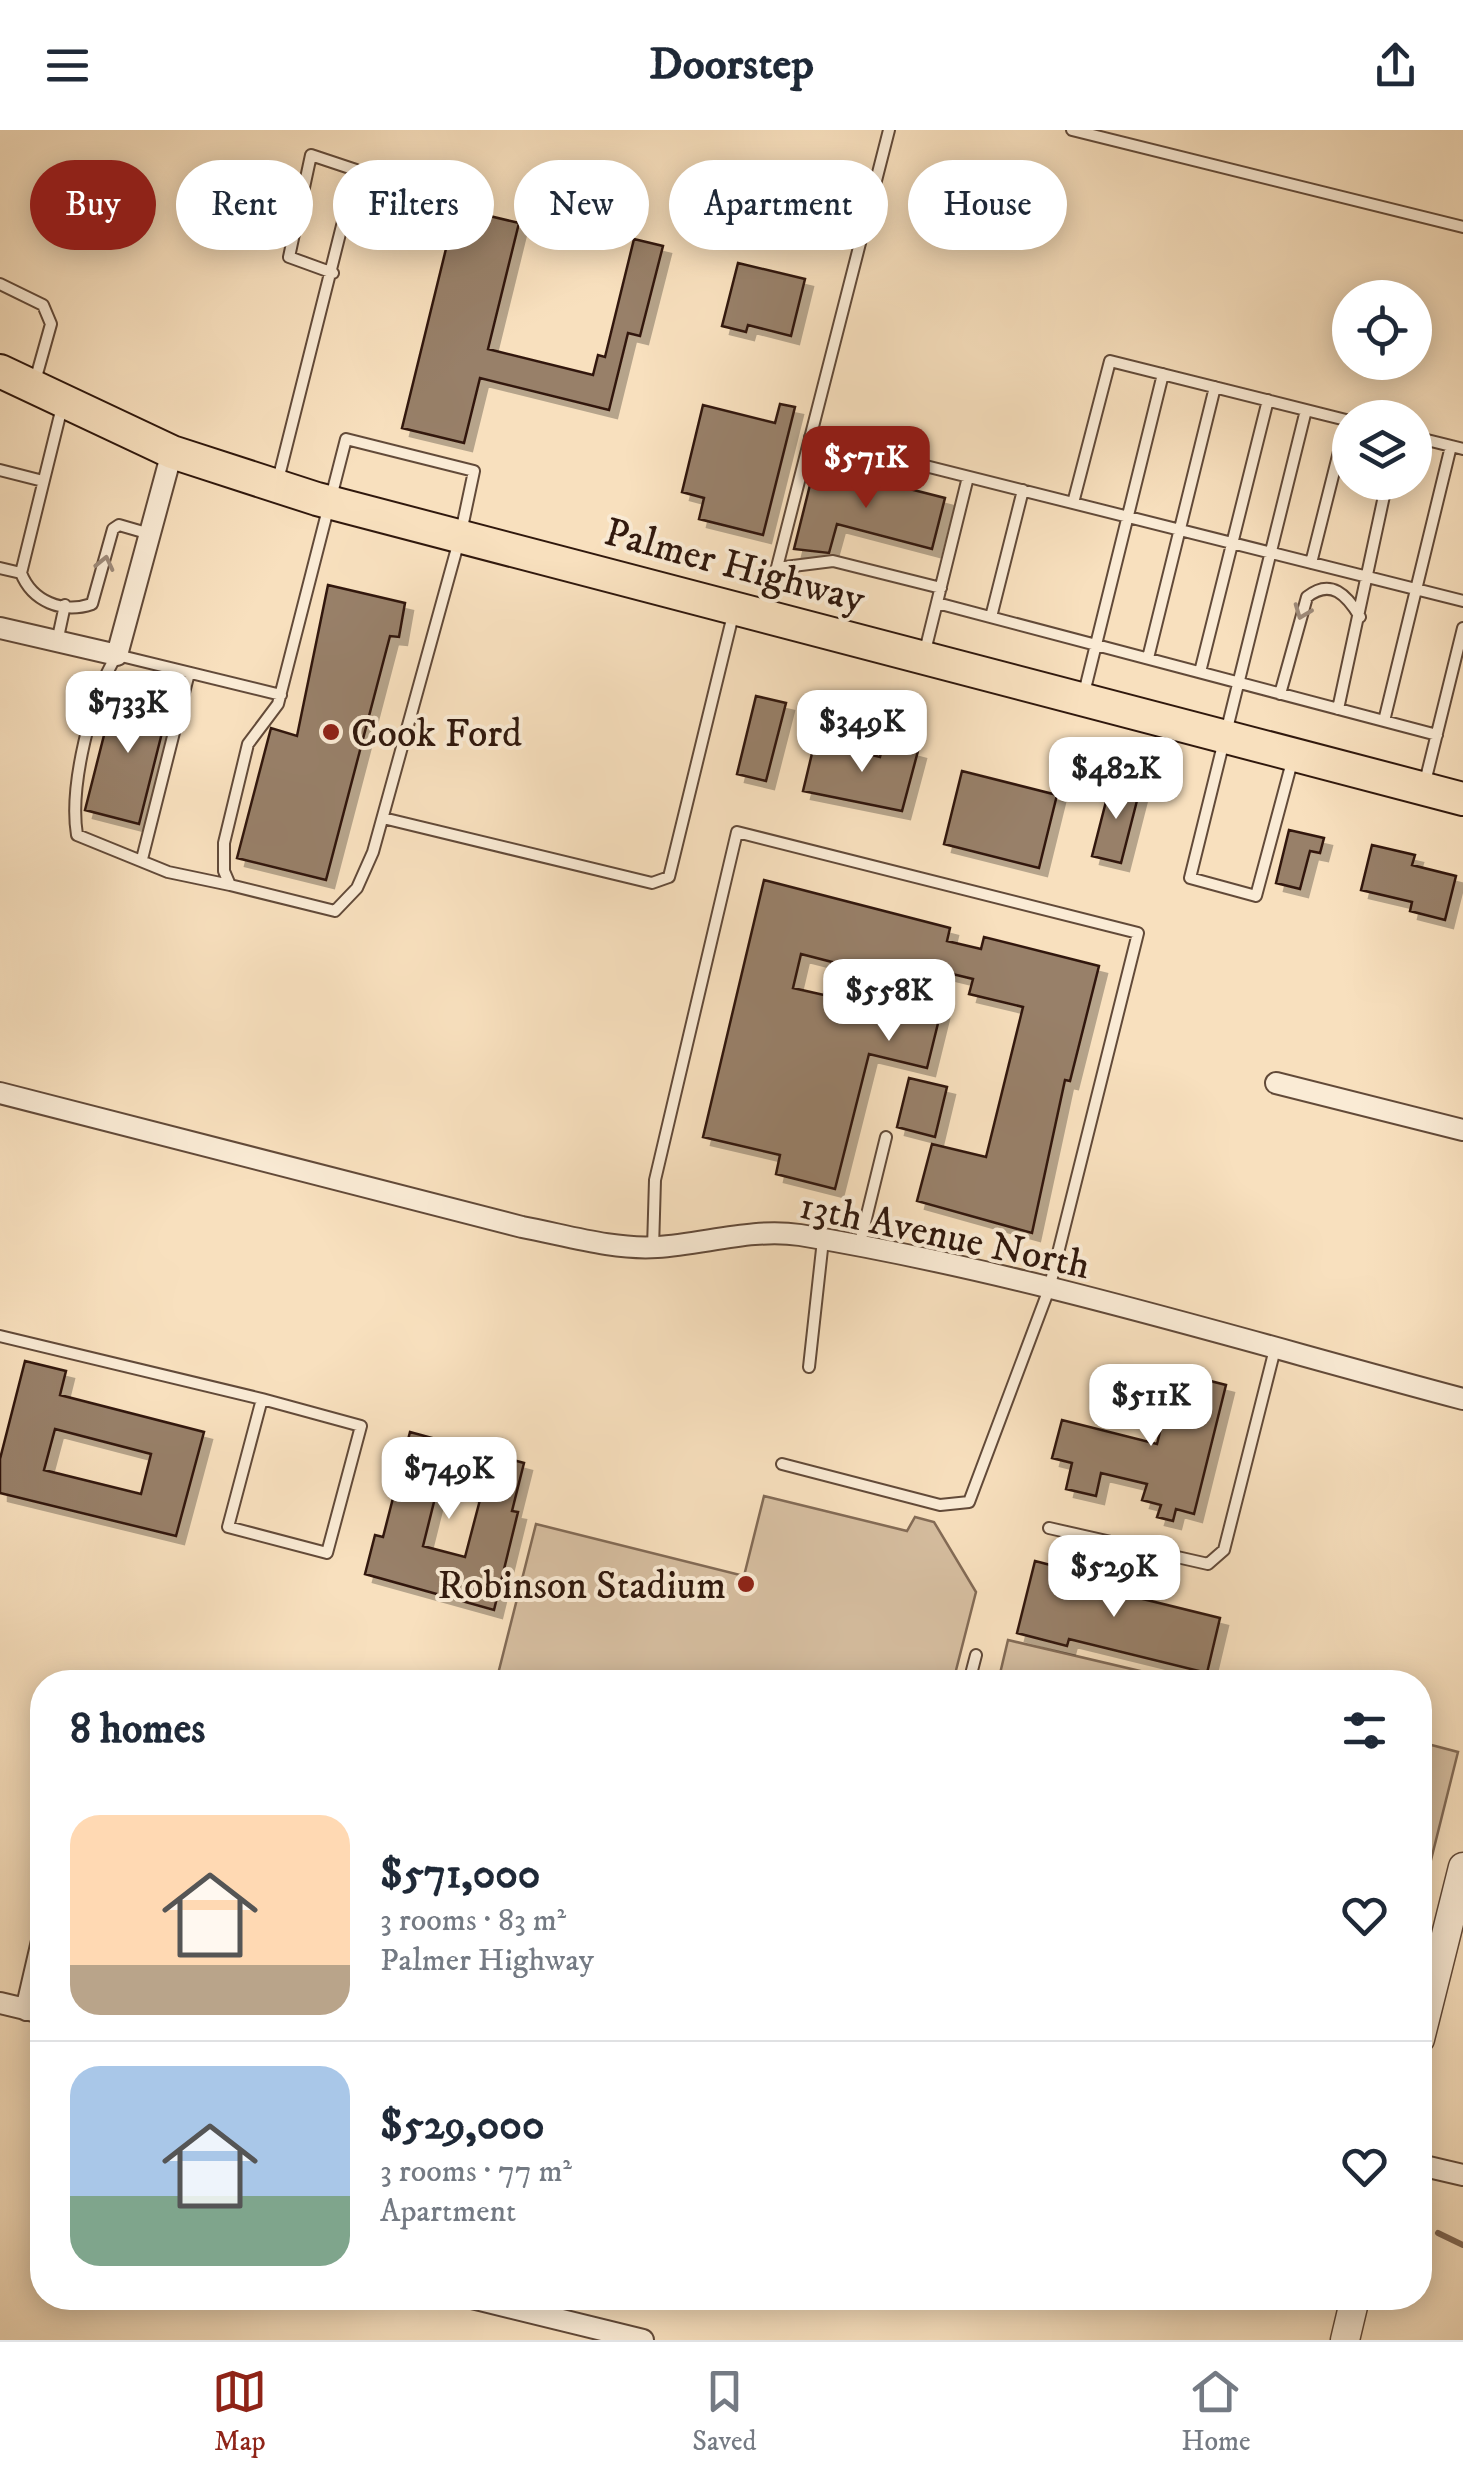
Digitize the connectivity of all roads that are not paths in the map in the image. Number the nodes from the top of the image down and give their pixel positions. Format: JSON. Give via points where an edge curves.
{"nodes":[{"id":1,"x":889,"y":130,"type":"edge"},
{"id":2,"x":1072,"y":130,"type":"edge"},
{"id":3,"x":1463,"y":227,"type":"edge"},
{"id":4,"x":333,"y":273,"type":"junction"},
{"id":5,"x":0,"y":284,"type":"edge"},
{"id":6,"x":0,"y":371,"type":"edge"},
{"id":7,"x":1163,"y":374,"type":"junction"},
{"id":8,"x":33,"y":387,"type":"junction"},
{"id":9,"x":1215,"y":387,"type":"junction"},
{"id":10,"x":1268,"y":400,"type":"junction"},
{"id":11,"x":64,"y":401,"type":"junction"},
{"id":12,"x":1306,"y":410,"type":"junction"},
{"id":13,"x":1332,"y":416,"type":"edge"},
{"id":14,"x":810,"y":436,"type":"junction"},
{"id":15,"x":1432,"y":441,"type":"edge"},
{"id":16,"x":1457,"y":448,"type":"edge"},
{"id":17,"x":172,"y":452,"type":"junction"},
{"id":18,"x":0,"y":470,"type":"edge"},
{"id":19,"x":968,"y":476,"type":"junction"},
{"id":20,"x":44,"y":481,"type":"junction"},
{"id":21,"x":1332,"y":482,"type":"edge"},
{"id":22,"x":276,"y":486,"type":"junction"},
{"id":23,"x":1022,"y":490,"type":"junction"},
{"id":24,"x":1383,"y":500,"type":"edge"},
{"id":25,"x":1072,"y":503,"type":"junction"},
{"id":26,"x":332,"y":504,"type":"junction"},
{"id":27,"x":1128,"y":517,"type":"junction"},
{"id":28,"x":1180,"y":530,"type":"junction"},
{"id":29,"x":150,"y":534,"type":"junction"},
{"id":30,"x":460,"y":536,"type":"junction"},
{"id":31,"x":1232,"y":543,"type":"junction"},
{"id":32,"x":1271,"y":553,"type":"junction"},
{"id":33,"x":1311,"y":563,"type":"junction"},
{"id":34,"x":0,"y":568,"type":"edge"},
{"id":35,"x":777,"y":568,"type":"junction"},
{"id":36,"x":21,"y":573,"type":"junction"},
{"id":37,"x":1364,"y":577,"type":"junction"},
{"id":38,"x":941,"y":588,"type":"junction"},
{"id":39,"x":1416,"y":590,"type":"junction"},
{"id":40,"x":1463,"y":601,"type":"edge"},
{"id":41,"x":937,"y":603,"type":"junction"},
{"id":42,"x":64,"y":605,"type":"junction"},
{"id":43,"x":750,"y":612,"type":"junction"},
{"id":44,"x":1360,"y":616,"type":"junction"},
{"id":45,"x":991,"y":618,"type":"junction"},
{"id":46,"x":0,"y":628,"type":"edge"},
{"id":47,"x":1463,"y":628,"type":"edge"},
{"id":48,"x":57,"y":642,"type":"junction"},
{"id":49,"x":1096,"y":645,"type":"junction"},
{"id":50,"x":117,"y":656,"type":"junction"},
{"id":51,"x":924,"y":658,"type":"junction"},
{"id":52,"x":1148,"y":658,"type":"junction"},
{"id":53,"x":1200,"y":672,"type":"junction"},
{"id":54,"x":189,"y":673,"type":"junction"},
{"id":55,"x":1240,"y":683,"type":"junction"},
{"id":56,"x":1280,"y":694,"type":"junction"},
{"id":57,"x":280,"y":695,"type":"junction"},
{"id":58,"x":1082,"y":699,"type":"junction"},
{"id":59,"x":1338,"y":709,"type":"junction"},
{"id":60,"x":1384,"y":721,"type":"junction"},
{"id":61,"x":1437,"y":735,"type":"junction"},
{"id":62,"x":1228,"y":737,"type":"junction"},
{"id":63,"x":1294,"y":754,"type":"junction"},
{"id":64,"x":1423,"y":788,"type":"junction"},
{"id":65,"x":1463,"y":799,"type":"edge"},
{"id":66,"x":383,"y":818,"type":"junction"},
{"id":67,"x":142,"y":858,"type":"junction"},
{"id":68,"x":230,"y":885,"type":"junction"},
{"id":69,"x":1276,"y":1082,"type":"dead end"},
{"id":70,"x":0,"y":1093,"type":"edge"},
{"id":71,"x":1463,"y":1130,"type":"edge"},
{"id":72,"x":886,"y":1137,"type":"dead end"},
{"id":73,"x":823,"y":1240,"type":"junction"},
{"id":74,"x":653,"y":1248,"type":"junction"},
{"id":75,"x":859,"y":1248,"type":"junction"},
{"id":76,"x":1049,"y":1289,"type":"junction"},
{"id":77,"x":0,"y":1336,"type":"edge"},
{"id":78,"x":1275,"y":1349,"type":"junction"},
{"id":79,"x":809,"y":1367,"type":"dead end"},
{"id":80,"x":1463,"y":1399,"type":"edge"},
{"id":81,"x":262,"y":1400,"type":"junction"},
{"id":82,"x":782,"y":1464,"type":"dead end"},
{"id":83,"x":1049,"y":1528,"type":"dead end"},
{"id":84,"x":976,"y":1656,"type":"dead end"},
{"id":85,"x":972,"y":1670,"type":"edge"},
{"id":86,"x":1463,"y":1867,"type":"edge"},
{"id":87,"x":1432,"y":1990,"type":"edge"},
{"id":88,"x":0,"y":2003,"type":"edge"},
{"id":89,"x":30,"y":2010,"type":"edge"},
{"id":90,"x":1432,"y":2168,"type":"edge"},
{"id":91,"x":1463,"y":2175,"type":"edge"},
{"id":92,"x":521,"y":2310,"type":"edge"},
{"id":93,"x":1352,"y":2310,"type":"edge"},
{"id":94,"x":642,"y":2340,"type":"edge"},
{"id":95,"x":1344,"y":2340,"type":"edge"}],
"edges":[{"from":1,"to":14,"type":"lane"},
{"from":2,"to":3,"type":"lane"},
{"from":4,"to":4,"type":"lane","via":[[356,170],[311,155],[289,257]]},
{"from":4,"to":22,"type":"lane"},
{"from":5,"to":8,"type":"lane","via":[[44,305],[51,324]]},
{"from":6,"to":8,"type":"main road","name":"Palmer Highway"},
{"from":7,"to":9,"type":"lane"},
{"from":7,"to":25,"type":"lane","via":[[1110,361]]},
{"from":7,"to":27,"type":"lane"},
{"from":8,"to":11,"type":"main road","name":"Palmer Highway"},
{"from":9,"to":10,"type":"lane"},
{"from":9,"to":28,"type":"lane"},
{"from":10,"to":12,"type":"lane"},
{"from":10,"to":31,"type":"lane"},
{"from":11,"to":17,"type":"main road","name":"Palmer Highway"},
{"from":11,"to":20,"type":"lane"},
{"from":12,"to":13,"type":"lane"},
{"from":12,"to":32,"type":"lane"},
{"from":14,"to":19,"type":"lane"},
{"from":14,"to":35,"type":"lane"},
{"from":15,"to":16,"type":"lane"},
{"from":16,"to":39,"type":"lane"},
{"from":17,"to":22,"type":"main road","name":"Palmer Highway"},
{"from":17,"to":29,"type":"street"},
{"from":18,"to":20,"type":"lane"},
{"from":19,"to":23,"type":"lane"},
{"from":19,"to":38,"type":"lane"},
{"from":20,"to":36,"type":"lane"},
{"from":21,"to":33,"type":"lane"},
{"from":22,"to":26,"type":"main road","name":"Palmer Highway"},
{"from":23,"to":25,"type":"lane"},
{"from":23,"to":45,"type":"lane"},
{"from":24,"to":37,"type":"lane"},
{"from":25,"to":27,"type":"lane"},
{"from":26,"to":30,"type":"main road","name":"Palmer Highway"},
{"from":26,"to":30,"type":"lane","via":[[346,440],[474,471]]},
{"from":26,"to":57,"type":"lane"},
{"from":27,"to":28,"type":"lane"},
{"from":27,"to":49,"type":"lane"},
{"from":28,"to":31,"type":"lane"},
{"from":28,"to":52,"type":"lane"},
{"from":42,"to":29,"type":"lane","one_way":true,"via":[[92,604],[113,529]]},
{"from":29,"to":50,"type":"street"},
{"from":30,"to":43,"type":"main road","name":"Palmer Highway"},
{"from":30,"to":66,"type":"lane"},
{"from":31,"to":32,"type":"lane"},
{"from":31,"to":53,"type":"lane"},
{"from":32,"to":33,"type":"lane"},
{"from":32,"to":55,"type":"lane"},
{"from":33,"to":37,"type":"lane"},
{"from":34,"to":36,"type":"lane"},
{"from":35,"to":38,"type":"lane","via":[[833,561]]},
{"from":35,"to":43,"type":"lane"},
{"from":36,"to":42,"type":"lane","via":[[29,593]]},
{"from":37,"to":39,"type":"lane"},
{"from":37,"to":44,"type":"lane"},
{"from":38,"to":41,"type":"lane"},
{"from":39,"to":40,"type":"lane"},
{"from":39,"to":60,"type":"lane"},
{"from":41,"to":45,"type":"lane"},
{"from":41,"to":51,"type":"lane"},
{"from":42,"to":48,"type":"lane"},
{"from":43,"to":51,"type":"main road","name":"Palmer Highway"},
{"from":43,"to":66,"type":"lane","via":[[668,877],[652,883]]},
{"from":44,"to":56,"type":"lane","one_way":true,"via":[[1334,589],[1307,597]]},
{"from":44,"to":59,"type":"lane"},
{"from":45,"to":49,"type":"lane"},
{"from":46,"to":48,"type":"street"},
{"from":47,"to":61,"type":"lane"},
{"from":48,"to":50,"type":"street"},
{"from":49,"to":52,"type":"lane"},
{"from":49,"to":58,"type":"lane"},
{"from":50,"to":54,"type":"lane"},
{"from":50,"to":67,"type":"lane","via":[[102,679],[73,807],[77,834]]},
{"from":51,"to":58,"type":"main road","name":"Palmer Highway"},
{"from":52,"to":53,"type":"lane"},
{"from":53,"to":55,"type":"lane"},
{"from":54,"to":57,"type":"lane"},
{"from":54,"to":67,"type":"lane"},
{"from":55,"to":56,"type":"lane"},
{"from":55,"to":62,"type":"lane"},
{"from":56,"to":59,"type":"lane"},
{"from":57,"to":68,"type":"lane","via":[[248,744],[224,842]]},
{"from":58,"to":62,"type":"main road","name":"Palmer Highway"},
{"from":59,"to":60,"type":"lane"},
{"from":60,"to":61,"type":"lane"},
{"from":61,"to":64,"type":"lane"},
{"from":62,"to":63,"type":"main road","name":"Palmer Highway"},
{"from":62,"to":63,"type":"lane","via":[[1190,878],[1256,896]]},
{"from":63,"to":64,"type":"main road","name":"Palmer Highway"},
{"from":64,"to":65,"type":"main road","name":"Palmer Highway"},
{"from":66,"to":68,"type":"lane","via":[[357,888],[335,911]]},
{"from":67,"to":68,"type":"lane","via":[[168,872]]},
{"from":69,"to":71,"type":"street"},
{"from":70,"to":74,"type":"street","name":"13th Avenue North","via":[[522,1227]]},
{"from":72,"to":75,"type":"lane"},
{"from":73,"to":74,"type":"street","name":"13th Avenue North","via":[[770,1232]]},
{"from":73,"to":75,"type":"street","name":"13th Avenue North"},
{"from":73,"to":79,"type":"lane"},
{"from":74,"to":76,"type":"lane","via":[[655,1180],[737,832],[1138,933]]},
{"from":75,"to":76,"type":"street","name":"13th Avenue North"},
{"from":76,"to":78,"type":"street","name":"13th Avenue North"},
{"from":76,"to":82,"type":"lane","via":[[968,1502],[940,1506]]},
{"from":77,"to":81,"type":"lane"},
{"from":78,"to":80,"type":"street","name":"13th Avenue North"},
{"from":78,"to":83,"type":"lane","via":[[1218,1558],[1208,1564]]},
{"from":81,"to":81,"type":"lane","via":[[360,1426],[327,1553],[228,1527]]},
{"from":84,"to":85,"type":"lane"},
{"from":86,"to":87,"type":"street"},
{"from":88,"to":89,"type":"street"},
{"from":90,"to":91,"type":"street"},
{"from":92,"to":94,"type":"street"},
{"from":93,"to":95,"type":"street"}]}
